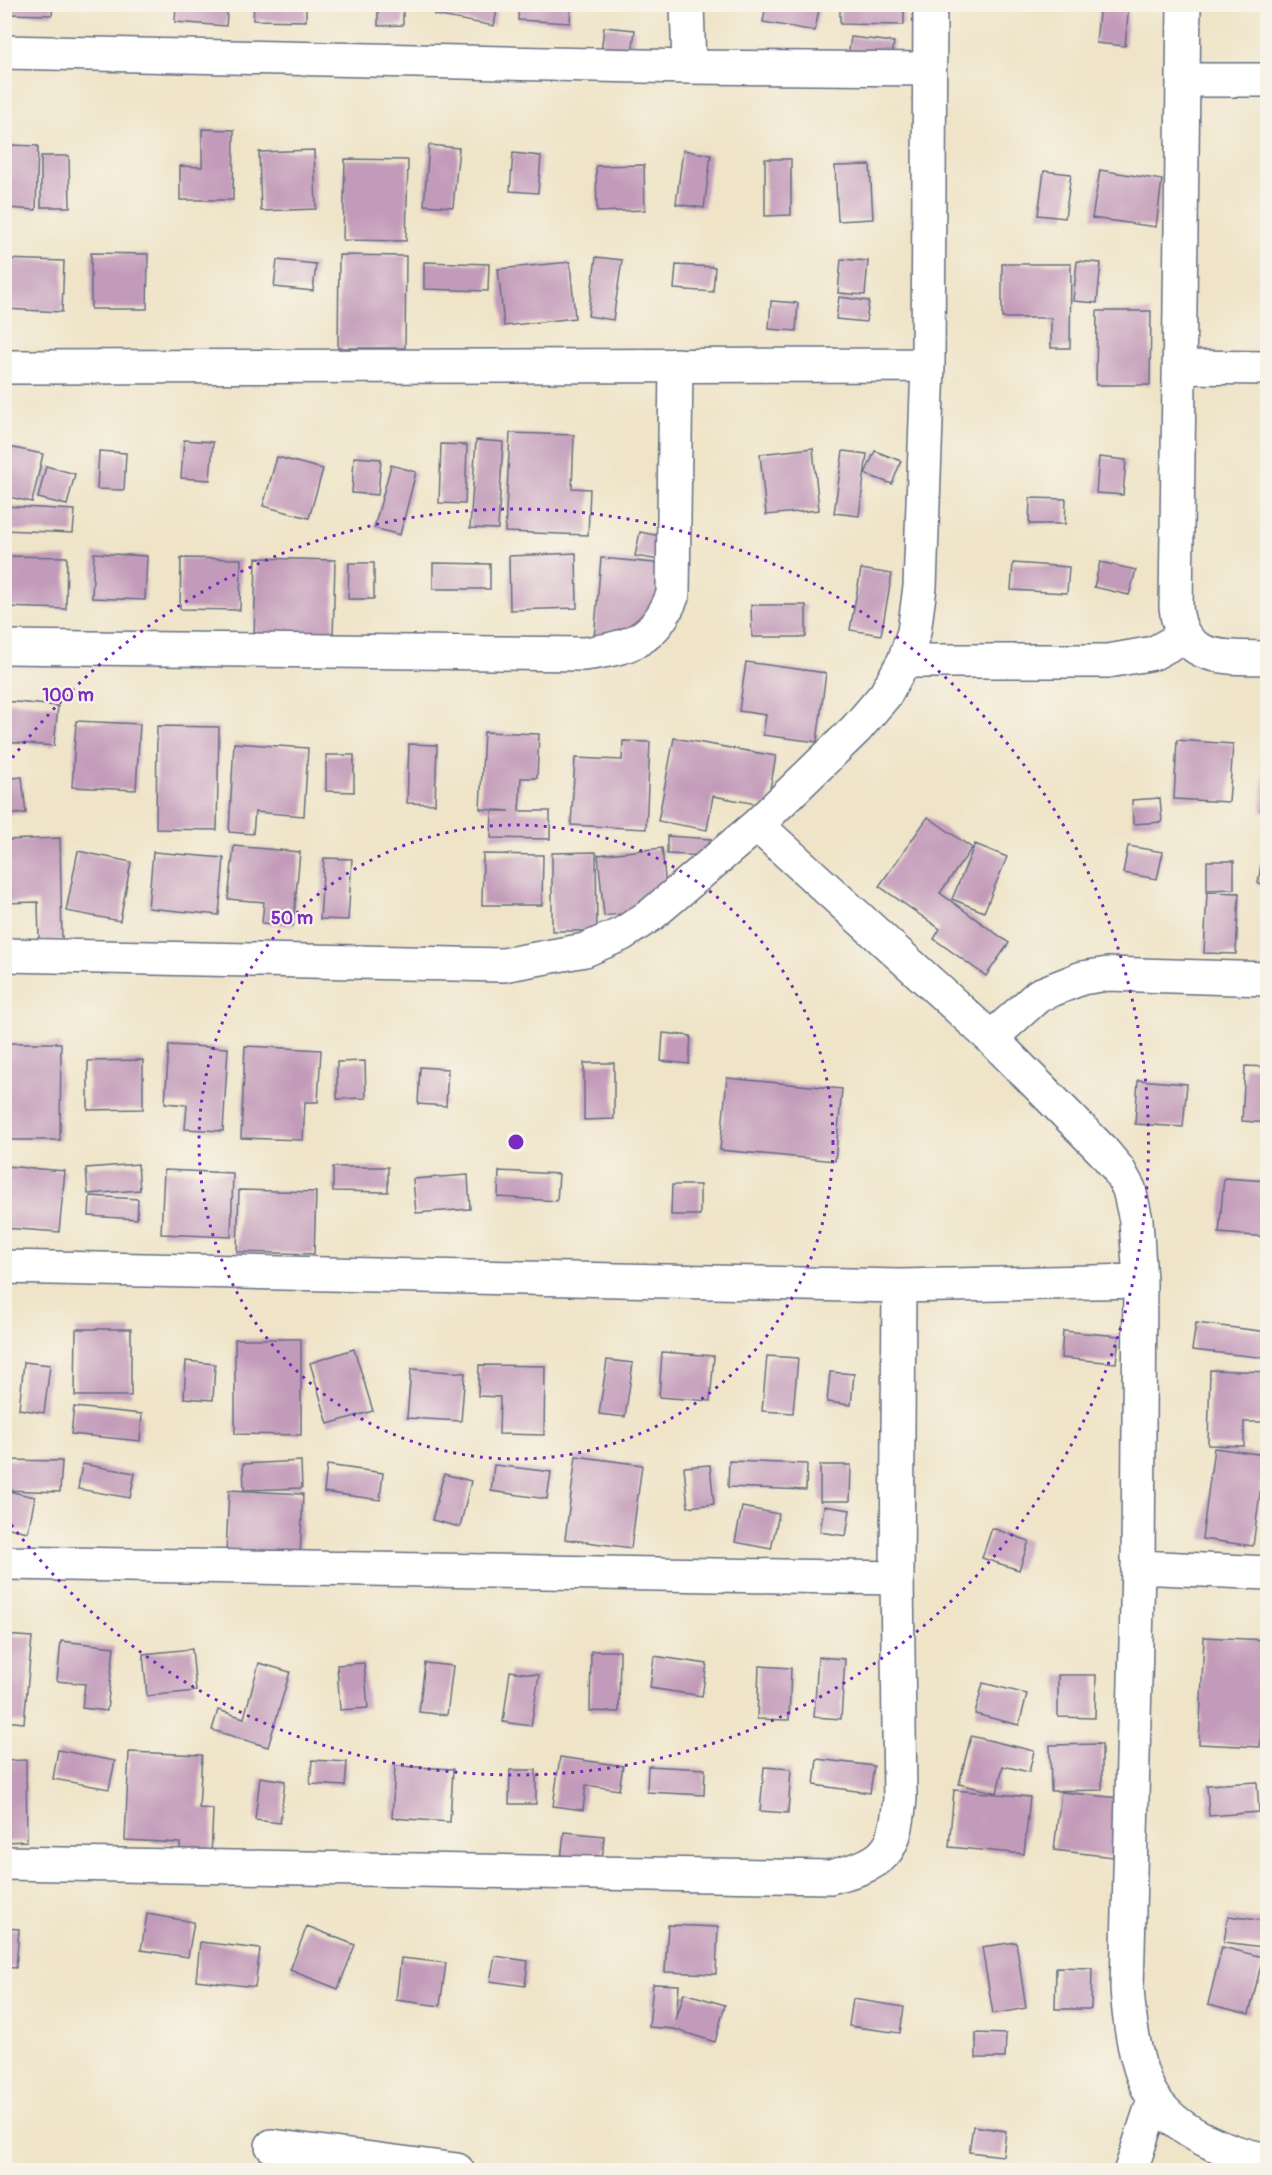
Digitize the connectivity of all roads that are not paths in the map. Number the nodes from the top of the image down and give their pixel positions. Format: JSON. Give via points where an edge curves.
{"nodes":[{"id":1,"x":687,"y":4,"type":"edge"},
{"id":2,"x":930,"y":4,"type":"edge"},
{"id":3,"x":1184,"y":4,"type":"edge"},
{"id":4,"x":4,"y":52,"type":"edge"},
{"id":5,"x":688,"y":67,"type":"junction"},
{"id":6,"x":929,"y":69,"type":"junction"},
{"id":7,"x":1183,"y":80,"type":"junction"},
{"id":8,"x":1268,"y":80,"type":"edge"},
{"id":9,"x":928,"y":364,"type":"junction"},
{"id":10,"x":4,"y":366,"type":"edge"},
{"id":11,"x":676,"y":366,"type":"junction"},
{"id":12,"x":1180,"y":367,"type":"junction"},
{"id":13,"x":1268,"y":368,"type":"edge"},
{"id":14,"x":1184,"y":637,"type":"junction"},
{"id":15,"x":4,"y":647,"type":"edge"},
{"id":16,"x":1268,"y":658,"type":"edge"},
{"id":17,"x":904,"y":661,"type":"junction"},
{"id":18,"x":757,"y":825,"type":"junction"},
{"id":19,"x":4,"y":955,"type":"edge"},
{"id":20,"x":1268,"y":979,"type":"edge"},
{"id":21,"x":991,"y":1038,"type":"junction"},
{"id":22,"x":4,"y":1267,"type":"edge"},
{"id":23,"x":1140,"y":1281,"type":"junction"},
{"id":24,"x":899,"y":1286,"type":"junction"},
{"id":25,"x":4,"y":1563,"type":"edge"},
{"id":26,"x":1138,"y":1567,"type":"junction"},
{"id":27,"x":1268,"y":1574,"type":"edge"},
{"id":28,"x":897,"y":1578,"type":"junction"},
{"id":29,"x":4,"y":1863,"type":"edge"},
{"id":30,"x":1154,"y":2099,"type":"junction"},
{"id":31,"x":272,"y":2146,"type":"dead end"},
{"id":32,"x":1268,"y":2160,"type":"edge"},
{"id":33,"x":457,"y":2170,"type":"edge"},
{"id":34,"x":1131,"y":2170,"type":"edge"}],
"edges":[{"from":1,"to":5,"type":"street"},
{"from":2,"to":6,"type":"street"},
{"from":3,"to":7,"type":"street"},
{"from":4,"to":5,"type":"street"},
{"from":5,"to":6,"type":"street"},
{"from":6,"to":9,"type":"street"},
{"from":7,"to":8,"type":"street"},
{"from":7,"to":12,"type":"street"},
{"from":9,"to":11,"type":"street"},
{"from":9,"to":17,"type":"street","via":[[920,587],[914,632]]},
{"from":10,"to":11,"type":"street"},
{"from":11,"to":15,"type":"street","via":[[673,594],[658,626],[627,646],[584,654]]},
{"from":12,"to":13,"type":"street"},
{"from":12,"to":14,"type":"street","via":[[1176,607]]},
{"from":14,"to":16,"type":"street","via":[[1194,647],[1227,657]]},
{"from":14,"to":17,"type":"street","via":[[1154,653],[1108,661]]},
{"from":17,"to":18,"type":"street","via":[[885,695],[856,729]]},
{"from":18,"to":19,"type":"street","via":[[651,915],[622,934],[585,950],[540,960],[503,965]]},
{"from":18,"to":21,"type":"street"},
{"from":20,"to":21,"type":"street","via":[[1108,974],[1082,978],[1039,995]]},
{"from":21,"to":23,"type":"street","via":[[1118,1169],[1129,1189],[1136,1220]]},
{"from":22,"to":24,"type":"street"},
{"from":23,"to":24,"type":"street"},
{"from":23,"to":26,"type":"street"},
{"from":24,"to":28,"type":"street"},
{"from":25,"to":28,"type":"street"},
{"from":26,"to":27,"type":"street"},
{"from":26,"to":30,"type":"street","via":[[1127,1988],[1138,2058]]},
{"from":28,"to":29,"type":"street","via":[[898,1824],[891,1846],[876,1862],[860,1870],[830,1877]]},
{"from":30,"to":32,"type":"street","via":[[1189,2131],[1220,2147]]},
{"from":30,"to":34,"type":"street"},
{"from":31,"to":33,"type":"street"}]}
